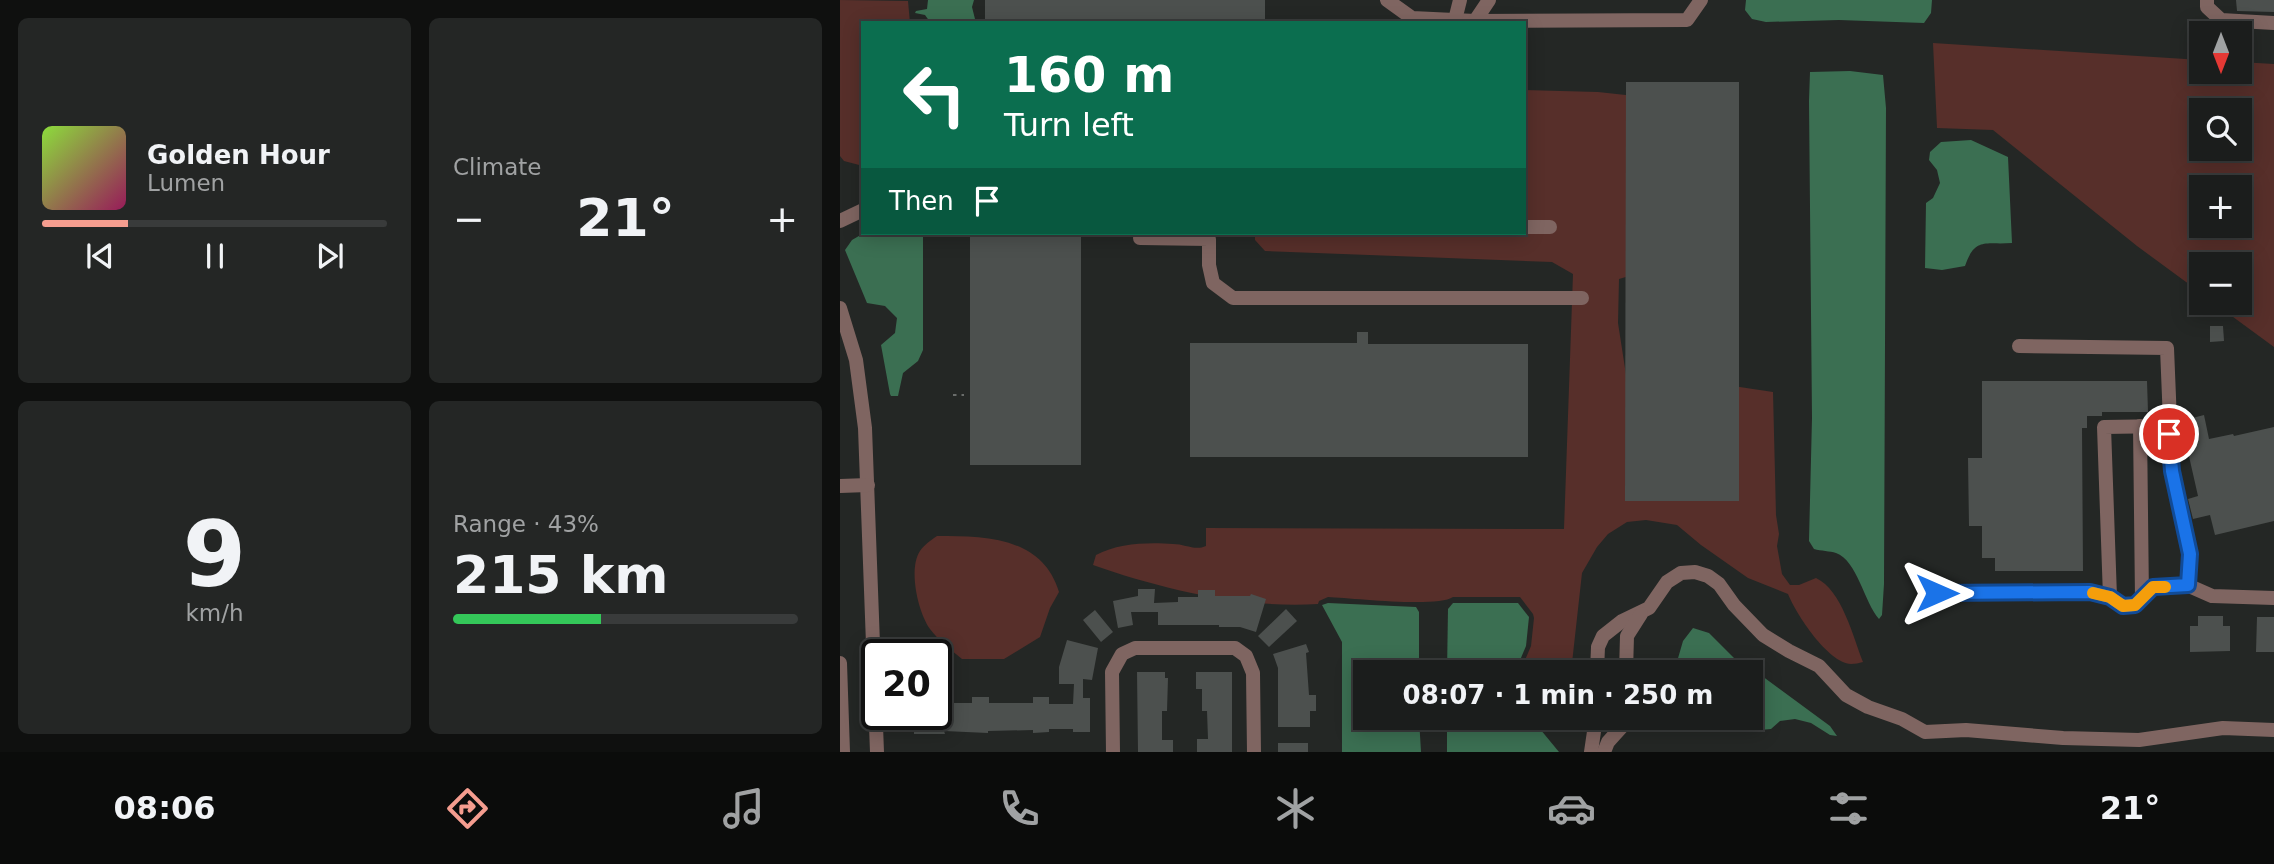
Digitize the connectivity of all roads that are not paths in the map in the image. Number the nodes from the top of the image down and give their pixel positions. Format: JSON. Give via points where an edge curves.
{"nodes":[{"id":1,"x":1387,"y":0,"type":"edge"},
{"id":2,"x":1460,"y":0,"type":"edge"},
{"id":3,"x":1701,"y":0,"type":"edge"},
{"id":4,"x":2207,"y":0,"type":"edge"},
{"id":5,"x":1487,"y":2,"type":"edge"},
{"id":6,"x":1455,"y":20,"type":"junction"},
{"id":7,"x":1475,"y":21,"type":"joint"},
{"id":8,"x":1526,"y":22,"type":"edge"},
{"id":9,"x":2274,"y":23,"type":"edge"},
{"id":10,"x":861,"y":211,"type":"edge"},
{"id":11,"x":840,"y":221,"type":"edge"},
{"id":12,"x":1526,"y":227,"type":"edge"},
{"id":13,"x":1550,"y":227,"type":"dead end"},
{"id":14,"x":1209,"y":236,"type":"edge"},
{"id":15,"x":1140,"y":238,"type":"dead end"},
{"id":16,"x":1582,"y":298,"type":"dead end"},
{"id":17,"x":840,"y":308,"type":"edge"},
{"id":18,"x":2019,"y":346,"type":"dead end"},
{"id":19,"x":2140,"y":426,"type":"junction"},
{"id":20,"x":2169,"y":426,"type":"junction"},
{"id":21,"x":868,"y":485,"type":"junction"},
{"id":22,"x":840,"y":486,"type":"edge"},
{"id":23,"x":2188,"y":585,"type":"junction"},
{"id":24,"x":1937,"y":593,"type":"dead end"},
{"id":25,"x":2110,"y":597,"type":"junction"},
{"id":26,"x":2274,"y":598,"type":"edge"},
{"id":27,"x":2142,"y":599,"type":"junction"},
{"id":28,"x":1641,"y":614,"type":"junction"},
{"id":29,"x":1597,"y":660,"type":"edge"},
{"id":30,"x":1626,"y":660,"type":"edge"},
{"id":31,"x":840,"y":663,"type":"edge"},
{"id":32,"x":1594,"y":730,"type":"edge"},
{"id":33,"x":1619,"y":730,"type":"edge"},
{"id":34,"x":2274,"y":730,"type":"edge"},
{"id":35,"x":2160,"y":745,"type":"edge"},
{"id":36,"x":843,"y":752,"type":"edge"},
{"id":37,"x":877,"y":752,"type":"edge"},
{"id":38,"x":1112,"y":752,"type":"edge"},
{"id":39,"x":1254,"y":752,"type":"edge"},
{"id":40,"x":1591,"y":752,"type":"edge"},
{"id":41,"x":1604,"y":752,"type":"edge"}],
"edges":[{"from":1,"to":6,"type":"street","via":[[1412,18]]},
{"from":2,"to":6,"type":"street"},
{"from":3,"to":8,"type":"street","via":[[1686,20]]},
{"from":4,"to":9,"type":"street","via":[[2207,7],[2221,20]]},
{"from":5,"to":7,"type":"street"},
{"from":6,"to":7,"type":"street"},
{"from":10,"to":11,"type":"street"},
{"from":12,"to":13,"type":"street"},
{"from":14,"to":15,"type":"street"},
{"from":14,"to":16,"type":"street","via":[[1213,283],[1233,298]]},
{"from":17,"to":21,"type":"street","via":[[856,360]]},
{"from":18,"to":20,"type":"street","via":[[2167,348]]},
{"from":19,"to":20,"type":"street"},
{"from":19,"to":25,"type":"street","via":[[2104,427]]},
{"from":19,"to":27,"type":"street"},
{"from":20,"to":23,"type":"street","via":[[2172,471],[2190,554]]},
{"from":21,"to":22,"type":"street"},
{"from":21,"to":37,"type":"street"},
{"from":23,"to":26,"type":"street","via":[[2212,596]]},
{"from":23,"to":27,"type":"street","via":[[2153,587]]},
{"from":24,"to":25,"type":"street","via":[[2090,592]]},
{"from":25,"to":27,"type":"street","via":[[2123,606]]},
{"from":28,"to":29,"type":"street","via":[[1603,636]]},
{"from":28,"to":30,"type":"street","via":[[1626,636]]},
{"from":28,"to":35,"type":"street","via":[[1667,582],[1681,573],[1695,572],[1719,584],[1763,635],[1819,666],[1846,695],[1924,732],[1966,730]]},
{"from":31,"to":36,"type":"street"},
{"from":32,"to":40,"type":"street"},
{"from":33,"to":41,"type":"street"},
{"from":34,"to":35,"type":"street","via":[[2192,731]]},
{"from":38,"to":39,"type":"street","via":[[1112,672],[1122,653],[1135,648],[1235,648],[1246,656],[1253,673]]}]}
